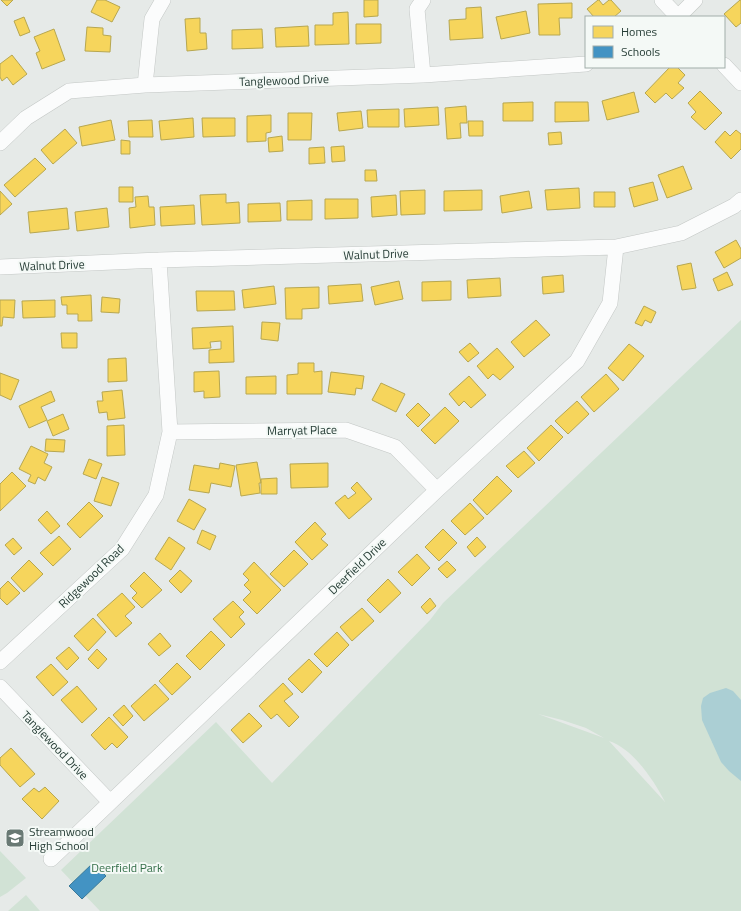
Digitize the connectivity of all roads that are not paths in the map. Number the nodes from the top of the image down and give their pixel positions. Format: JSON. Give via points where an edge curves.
{"nodes":[{"id":1,"x":163,"y":0,"type":"edge"},
{"id":2,"x":423,"y":0,"type":"edge"},
{"id":3,"x":662,"y":0,"type":"edge"},
{"id":4,"x":695,"y":0,"type":"edge"},
{"id":5,"x":677,"y":16,"type":"edge"},
{"id":6,"x":679,"y":16,"type":"edge"},
{"id":7,"x":585,"y":64,"type":"edge"},
{"id":8,"x":725,"y":66,"type":"edge"},
{"id":9,"x":423,"y":75,"type":"junction"},
{"id":10,"x":741,"y":83,"type":"edge"},
{"id":11,"x":145,"y":85,"type":"junction"},
{"id":12,"x":0,"y":143,"type":"edge"},
{"id":13,"x":741,"y":200,"type":"edge"},
{"id":14,"x":616,"y":247,"type":"junction"},
{"id":15,"x":158,"y":260,"type":"junction"},
{"id":16,"x":0,"y":267,"type":"edge"},
{"id":17,"x":170,"y":432,"type":"junction"},
{"id":18,"x":437,"y":490,"type":"junction"},
{"id":19,"x":0,"y":662,"type":"edge"},
{"id":20,"x":0,"y":687,"type":"edge"},
{"id":21,"x":110,"y":802,"type":"junction"},
{"id":22,"x":51,"y":859,"type":"dead end"}],
"edges":[{"from":1,"to":11,"type":"street","via":[[152,19]]},
{"from":2,"to":9,"type":"street","via":[[417,9]]},
{"from":3,"to":5,"type":"street"},
{"from":4,"to":6,"type":"street"},
{"from":7,"to":9,"type":"street","name":"Tanglewood Drive"},
{"from":8,"to":10,"type":"street"},
{"from":9,"to":11,"type":"street","name":"Tanglewood Drive"},
{"from":11,"to":12,"type":"street","name":"Tanglewood Drive","via":[[69,91],[26,118]]},
{"from":13,"to":14,"type":"street","name":"Walnut Drive","via":[[681,233]]},
{"from":14,"to":15,"type":"street","name":"Walnut Drive"},
{"from":14,"to":18,"type":"street","name":"Deerfield Drive","via":[[610,303],[577,361]]},
{"from":15,"to":16,"type":"street","name":"Walnut Drive"},
{"from":15,"to":17,"type":"street","name":"Ridgewood Road"},
{"from":17,"to":18,"type":"street","name":"Marryat Place","via":[[346,430],[395,447]]},
{"from":17,"to":19,"type":"street","name":"Ridgewood Road","via":[[156,495],[122,549]]},
{"from":18,"to":21,"type":"street","name":"Deerfield Drive"},
{"from":20,"to":21,"type":"street","name":"Tanglewood Drive"},
{"from":21,"to":22,"type":"street","name":"Deerfield Drive"}]}
